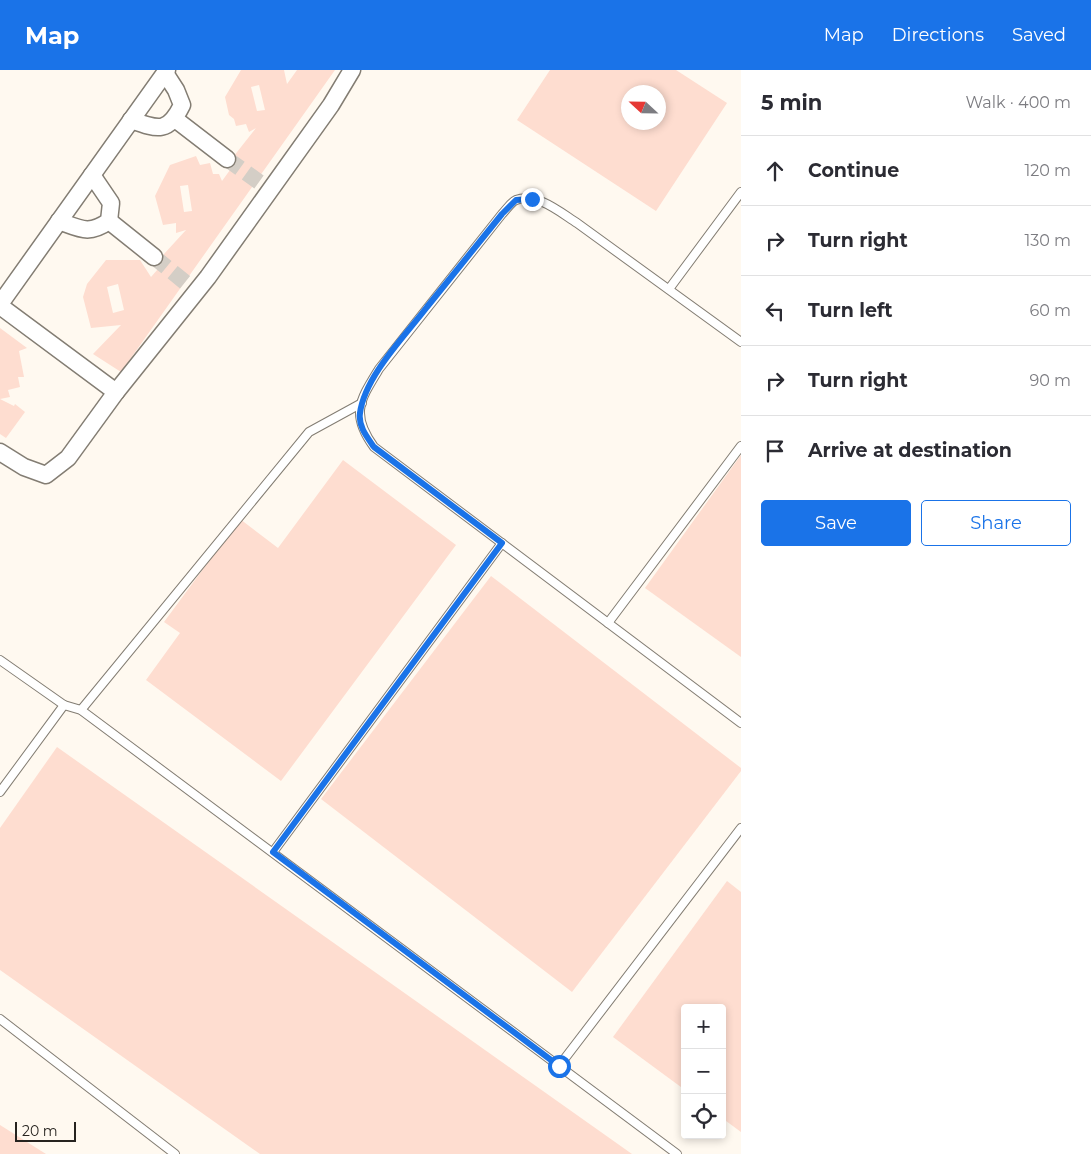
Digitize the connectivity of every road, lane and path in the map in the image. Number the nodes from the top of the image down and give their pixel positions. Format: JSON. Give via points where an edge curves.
{"nodes":[{"id":1,"x":352,"y":70,"type":"edge"},
{"id":2,"x":166,"y":72,"type":"edge"},
{"id":3,"x":175,"y":119,"type":"junction"},
{"id":4,"x":131,"y":120,"type":"junction"},
{"id":5,"x":227,"y":159,"type":"tunnel mouth"},
{"id":6,"x":92,"y":175,"type":"junction"},
{"id":7,"x":741,"y":192,"type":"edge"},
{"id":8,"x":59,"y":221,"type":"junction"},
{"id":9,"x":109,"y":221,"type":"junction"},
{"id":10,"x":154,"y":256,"type":"tunnel mouth"},
{"id":11,"x":669,"y":289,"type":"junction"},
{"id":12,"x":0,"y":305,"type":"edge"},
{"id":13,"x":741,"y":342,"type":"edge"},
{"id":14,"x":116,"y":392,"type":"junction"},
{"id":15,"x":362,"y":403,"type":"junction"},
{"id":16,"x":741,"y":446,"type":"edge"},
{"id":17,"x":0,"y":452,"type":"edge"},
{"id":18,"x":502,"y":543,"type":"junction"},
{"id":19,"x":608,"y":623,"type":"junction"},
{"id":20,"x":0,"y":660,"type":"edge"},
{"id":21,"x":64,"y":705,"type":"junction"},
{"id":22,"x":82,"y":710,"type":"junction"},
{"id":23,"x":741,"y":723,"type":"edge"},
{"id":24,"x":0,"y":792,"type":"edge"},
{"id":25,"x":741,"y":828,"type":"edge"},
{"id":26,"x":273,"y":852,"type":"junction"},
{"id":27,"x":0,"y":1019,"type":"edge"},
{"id":28,"x":559,"y":1066,"type":"junction"},
{"id":29,"x":175,"y":1154,"type":"edge"},
{"id":30,"x":678,"y":1154,"type":"edge"}],
"edges":[{"from":1,"to":14,"type":"street","via":[[331,105],[264,187]]},
{"from":2,"to":3,"type":"street","via":[[182,104]]},
{"from":2,"to":4,"type":"street"},
{"from":3,"to":4,"type":"street","via":[[165,126],[150,127]]},
{"from":3,"to":5,"type":"street"},
{"from":4,"to":6,"type":"street"},
{"from":6,"to":8,"type":"street"},
{"from":6,"to":9,"type":"street","via":[[111,203]]},
{"from":7,"to":11,"type":"lane"},
{"from":8,"to":9,"type":"street","via":[[82,229],[98,229]]},
{"from":8,"to":12,"type":"street"},
{"from":9,"to":10,"type":"street"},
{"from":11,"to":13,"type":"lane"},
{"from":11,"to":15,"type":"lane","via":[[549,205],[532,199],[516,200],[379,369],[364,393]]},
{"from":12,"to":14,"type":"street"},
{"from":14,"to":17,"type":"street","via":[[68,458],[46,475],[24,467]]},
{"from":15,"to":18,"type":"lane","via":[[359,415],[363,432],[374,447]]},
{"from":15,"to":22,"type":"lane","via":[[309,432]]},
{"from":16,"to":19,"type":"lane"},
{"from":18,"to":19,"type":"lane"},
{"from":18,"to":26,"type":"lane"},
{"from":19,"to":23,"type":"lane"},
{"from":20,"to":21,"type":"lane"},
{"from":21,"to":22,"type":"lane"},
{"from":21,"to":24,"type":"lane"},
{"from":22,"to":26,"type":"lane"},
{"from":25,"to":28,"type":"lane"},
{"from":26,"to":28,"type":"lane"},
{"from":27,"to":29,"type":"lane"},
{"from":28,"to":30,"type":"lane"}]}
